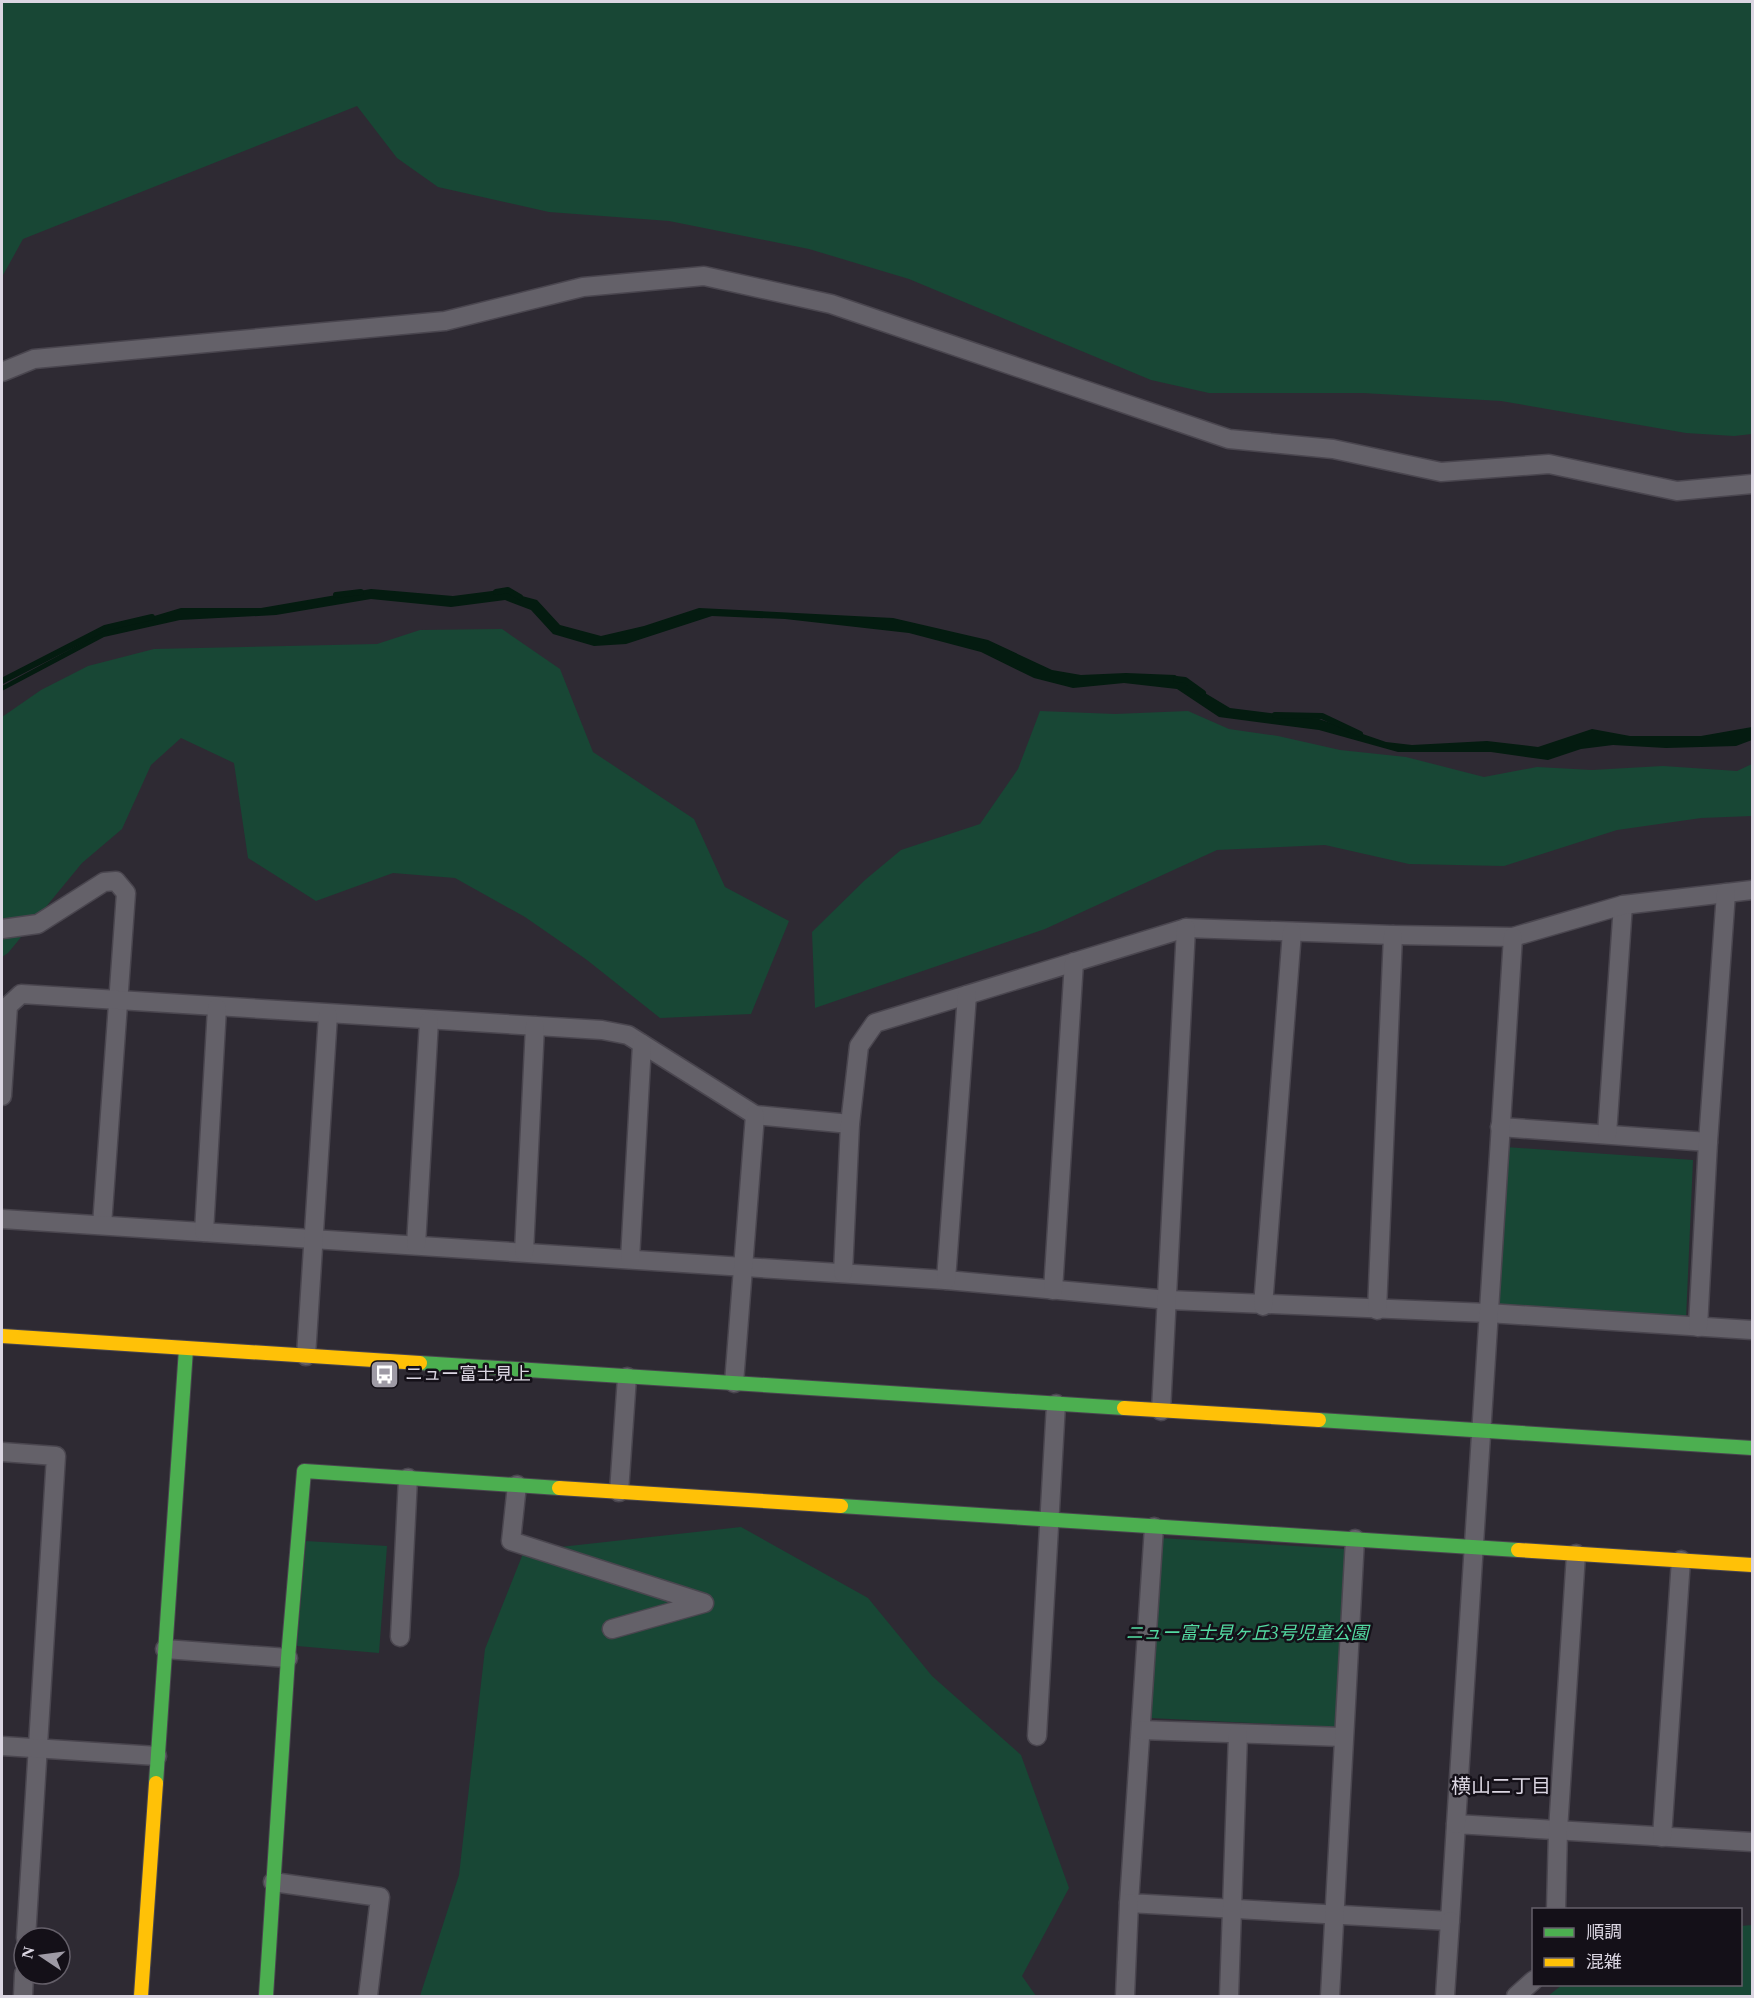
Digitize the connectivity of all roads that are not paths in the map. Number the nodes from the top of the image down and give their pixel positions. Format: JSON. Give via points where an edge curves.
{"nodes":[{"id":1,"x":2,"y":372,"type":"edge"},
{"id":2,"x":1752,"y":484,"type":"edge"},
{"id":3,"x":1752,"y":890,"type":"edge"},
{"id":4,"x":1726,"y":893,"type":"junction"},
{"id":5,"x":1623,"y":905,"type":"junction"},
{"id":6,"x":1186,"y":928,"type":"junction"},
{"id":7,"x":2,"y":930,"type":"edge"},
{"id":8,"x":1292,"y":932,"type":"junction"},
{"id":9,"x":1393,"y":936,"type":"junction"},
{"id":10,"x":1514,"y":937,"type":"junction"},
{"id":11,"x":1074,"y":962,"type":"junction"},
{"id":12,"x":967,"y":995,"type":"junction"},
{"id":13,"x":117,"y":1002,"type":"junction"},
{"id":14,"x":217,"y":1008,"type":"junction"},
{"id":15,"x":328,"y":1015,"type":"junction"},
{"id":16,"x":429,"y":1021,"type":"junction"},
{"id":17,"x":535,"y":1026,"type":"junction"},
{"id":18,"x":642,"y":1044,"type":"junction"},
{"id":19,"x":2,"y":1096,"type":"edge"},
{"id":20,"x":755,"y":1115,"type":"junction"},
{"id":21,"x":850,"y":1124,"type":"junction"},
{"id":22,"x":1500,"y":1127,"type":"junction"},
{"id":23,"x":1607,"y":1134,"type":"junction"},
{"id":24,"x":1707,"y":1142,"type":"junction"},
{"id":25,"x":2,"y":1219,"type":"edge"},
{"id":26,"x":102,"y":1225,"type":"junction"},
{"id":27,"x":204,"y":1232,"type":"junction"},
{"id":28,"x":313,"y":1238,"type":"junction"},
{"id":29,"x":416,"y":1245,"type":"junction"},
{"id":30,"x":524,"y":1252,"type":"junction"},
{"id":31,"x":630,"y":1259,"type":"junction"},
{"id":32,"x":742,"y":1266,"type":"junction"},
{"id":33,"x":843,"y":1273,"type":"junction"},
{"id":34,"x":946,"y":1280,"type":"junction"},
{"id":35,"x":1053,"y":1290,"type":"junction"},
{"id":36,"x":1169,"y":1300,"type":"junction"},
{"id":37,"x":1263,"y":1306,"type":"junction"},
{"id":38,"x":1377,"y":1310,"type":"junction"},
{"id":39,"x":1488,"y":1313,"type":"junction"},
{"id":40,"x":1698,"y":1327,"type":"junction"},
{"id":41,"x":1752,"y":1330,"type":"edge"},
{"id":42,"x":2,"y":1336,"type":"edge"},
{"id":43,"x":186,"y":1348,"type":"junction"},
{"id":44,"x":306,"y":1356,"type":"junction"},
{"id":45,"x":627,"y":1377,"type":"junction"},
{"id":46,"x":734,"y":1383,"type":"junction"},
{"id":47,"x":1056,"y":1404,"type":"junction"},
{"id":48,"x":1161,"y":1410,"type":"junction"},
{"id":49,"x":1481,"y":1431,"type":"junction"},
{"id":50,"x":1752,"y":1448,"type":"edge"},
{"id":51,"x":2,"y":1452,"type":"edge"},
{"id":52,"x":408,"y":1478,"type":"junction"},
{"id":53,"x":517,"y":1485,"type":"junction"},
{"id":54,"x":619,"y":1492,"type":"junction"},
{"id":55,"x":1049,"y":1520,"type":"junction"},
{"id":56,"x":1154,"y":1527,"type":"junction"},
{"id":57,"x":1355,"y":1539,"type":"junction"},
{"id":58,"x":1473,"y":1547,"type":"junction"},
{"id":59,"x":1576,"y":1554,"type":"junction"},
{"id":60,"x":1681,"y":1560,"type":"junction"},
{"id":61,"x":1752,"y":1565,"type":"edge"},
{"id":62,"x":612,"y":1629,"type":"dead end"},
{"id":63,"x":400,"y":1637,"type":"dead end"},
{"id":64,"x":165,"y":1649,"type":"junction"},
{"id":65,"x":288,"y":1658,"type":"junction"},
{"id":66,"x":1141,"y":1730,"type":"junction"},
{"id":67,"x":1238,"y":1734,"type":"junction"},
{"id":68,"x":1037,"y":1736,"type":"dead end"},
{"id":69,"x":1343,"y":1737,"type":"junction"},
{"id":70,"x":2,"y":1746,"type":"edge"},
{"id":71,"x":37,"y":1748,"type":"junction"},
{"id":72,"x":157,"y":1756,"type":"junction"},
{"id":73,"x":1456,"y":1824,"type":"junction"},
{"id":74,"x":1558,"y":1830,"type":"junction"},
{"id":75,"x":1662,"y":1837,"type":"junction"},
{"id":76,"x":1752,"y":1842,"type":"edge"},
{"id":77,"x":273,"y":1881,"type":"junction"},
{"id":78,"x":1129,"y":1903,"type":"junction"},
{"id":79,"x":1232,"y":1908,"type":"junction"},
{"id":80,"x":1556,"y":1908,"type":"edge"},
{"id":81,"x":1334,"y":1914,"type":"junction"},
{"id":82,"x":1450,"y":1921,"type":"junction"},
{"id":83,"x":27,"y":1926,"type":"edge"},
{"id":84,"x":1532,"y":1981,"type":"edge"},
{"id":85,"x":141,"y":1996,"type":"edge"},
{"id":86,"x":266,"y":1996,"type":"edge"},
{"id":87,"x":368,"y":1996,"type":"edge"},
{"id":88,"x":1125,"y":1996,"type":"edge"},
{"id":89,"x":1229,"y":1996,"type":"edge"},
{"id":90,"x":1330,"y":1996,"type":"edge"},
{"id":91,"x":1445,"y":1996,"type":"edge"},
{"id":92,"x":1516,"y":1996,"type":"edge"}],
"edges":[{"from":1,"to":2,"type":"street","via":[[34,359],[445,321],[584,287],[704,276],[831,304],[1229,439],[1333,449],[1441,472],[1549,464],[1677,491]]},
{"from":3,"to":4,"type":"street"},
{"from":4,"to":5,"type":"street"},
{"from":4,"to":24,"type":"street"},
{"from":5,"to":10,"type":"street"},
{"from":5,"to":23,"type":"street"},
{"from":6,"to":8,"type":"street"},
{"from":6,"to":11,"type":"street"},
{"from":6,"to":36,"type":"street"},
{"from":7,"to":13,"type":"street","via":[[38,924],[104,882],[116,881],[126,893]]},
{"from":8,"to":9,"type":"street"},
{"from":8,"to":37,"type":"street"},
{"from":9,"to":10,"type":"street"},
{"from":9,"to":38,"type":"street"},
{"from":10,"to":22,"type":"street"},
{"from":11,"to":12,"type":"street"},
{"from":11,"to":35,"type":"street"},
{"from":12,"to":21,"type":"street","via":[[875,1023],[859,1046]]},
{"from":12,"to":34,"type":"street"},
{"from":13,"to":14,"type":"street"},
{"from":13,"to":19,"type":"street","via":[[21,994],[8,1006]]},
{"from":13,"to":26,"type":"street"},
{"from":14,"to":15,"type":"street"},
{"from":14,"to":27,"type":"street"},
{"from":15,"to":16,"type":"street"},
{"from":15,"to":28,"type":"street"},
{"from":16,"to":17,"type":"street"},
{"from":16,"to":29,"type":"street"},
{"from":17,"to":18,"type":"street","via":[[602,1030],[628,1035]]},
{"from":17,"to":30,"type":"street"},
{"from":18,"to":20,"type":"street"},
{"from":18,"to":31,"type":"street"},
{"from":20,"to":21,"type":"street"},
{"from":20,"to":32,"type":"street"},
{"from":21,"to":33,"type":"street"},
{"from":22,"to":23,"type":"street"},
{"from":22,"to":39,"type":"street"},
{"from":23,"to":24,"type":"street"},
{"from":24,"to":40,"type":"street"},
{"from":25,"to":26,"type":"street"},
{"from":26,"to":27,"type":"street"},
{"from":27,"to":28,"type":"street"},
{"from":28,"to":29,"type":"street"},
{"from":28,"to":44,"type":"street"},
{"from":29,"to":30,"type":"street"},
{"from":30,"to":31,"type":"street"},
{"from":31,"to":32,"type":"street"},
{"from":32,"to":33,"type":"street"},
{"from":32,"to":46,"type":"street"},
{"from":33,"to":34,"type":"street"},
{"from":34,"to":35,"type":"street"},
{"from":35,"to":36,"type":"street"},
{"from":36,"to":37,"type":"street"},
{"from":36,"to":48,"type":"street"},
{"from":37,"to":38,"type":"street"},
{"from":38,"to":39,"type":"street"},
{"from":39,"to":40,"type":"street"},
{"from":39,"to":49,"type":"street"},
{"from":40,"to":41,"type":"street"},
{"from":42,"to":43,"type":"street"},
{"from":43,"to":44,"type":"street"},
{"from":43,"to":64,"type":"street"},
{"from":44,"to":45,"type":"street"},
{"from":45,"to":46,"type":"street"},
{"from":45,"to":54,"type":"street"},
{"from":46,"to":47,"type":"street"},
{"from":47,"to":48,"type":"street"},
{"from":47,"to":55,"type":"street"},
{"from":48,"to":49,"type":"street"},
{"from":49,"to":50,"type":"street"},
{"from":49,"to":58,"type":"street"},
{"from":51,"to":71,"type":"street","via":[[56,1456]]},
{"from":52,"to":53,"type":"street"},
{"from":52,"to":63,"type":"street"},
{"from":52,"to":65,"type":"street","via":[[304,1471]]},
{"from":53,"to":54,"type":"street"},
{"from":53,"to":62,"type":"street","via":[[511,1541],[704,1604]]},
{"from":54,"to":55,"type":"street"},
{"from":55,"to":56,"type":"street"},
{"from":55,"to":68,"type":"street"},
{"from":56,"to":57,"type":"street"},
{"from":56,"to":66,"type":"street"},
{"from":57,"to":58,"type":"street"},
{"from":57,"to":69,"type":"street"},
{"from":58,"to":59,"type":"street"},
{"from":58,"to":73,"type":"street"},
{"from":59,"to":60,"type":"street"},
{"from":59,"to":74,"type":"street"},
{"from":60,"to":61,"type":"street"},
{"from":60,"to":75,"type":"street"},
{"from":64,"to":65,"type":"street"},
{"from":64,"to":72,"type":"street"},
{"from":65,"to":77,"type":"street"},
{"from":66,"to":67,"type":"street"},
{"from":66,"to":78,"type":"street"},
{"from":67,"to":69,"type":"street"},
{"from":67,"to":79,"type":"street"},
{"from":69,"to":81,"type":"street"},
{"from":70,"to":71,"type":"street"},
{"from":71,"to":72,"type":"street"},
{"from":71,"to":83,"type":"street"},
{"from":72,"to":85,"type":"street"},
{"from":73,"to":74,"type":"street"},
{"from":73,"to":82,"type":"street"},
{"from":74,"to":75,"type":"street"},
{"from":74,"to":80,"type":"street"},
{"from":75,"to":76,"type":"street"},
{"from":77,"to":86,"type":"street"},
{"from":77,"to":87,"type":"street","via":[[380,1897]]},
{"from":78,"to":79,"type":"street"},
{"from":78,"to":88,"type":"street"},
{"from":79,"to":81,"type":"street"},
{"from":79,"to":89,"type":"street"},
{"from":81,"to":82,"type":"street"},
{"from":81,"to":90,"type":"street"},
{"from":82,"to":91,"type":"street"},
{"from":84,"to":92,"type":"street"}]}
